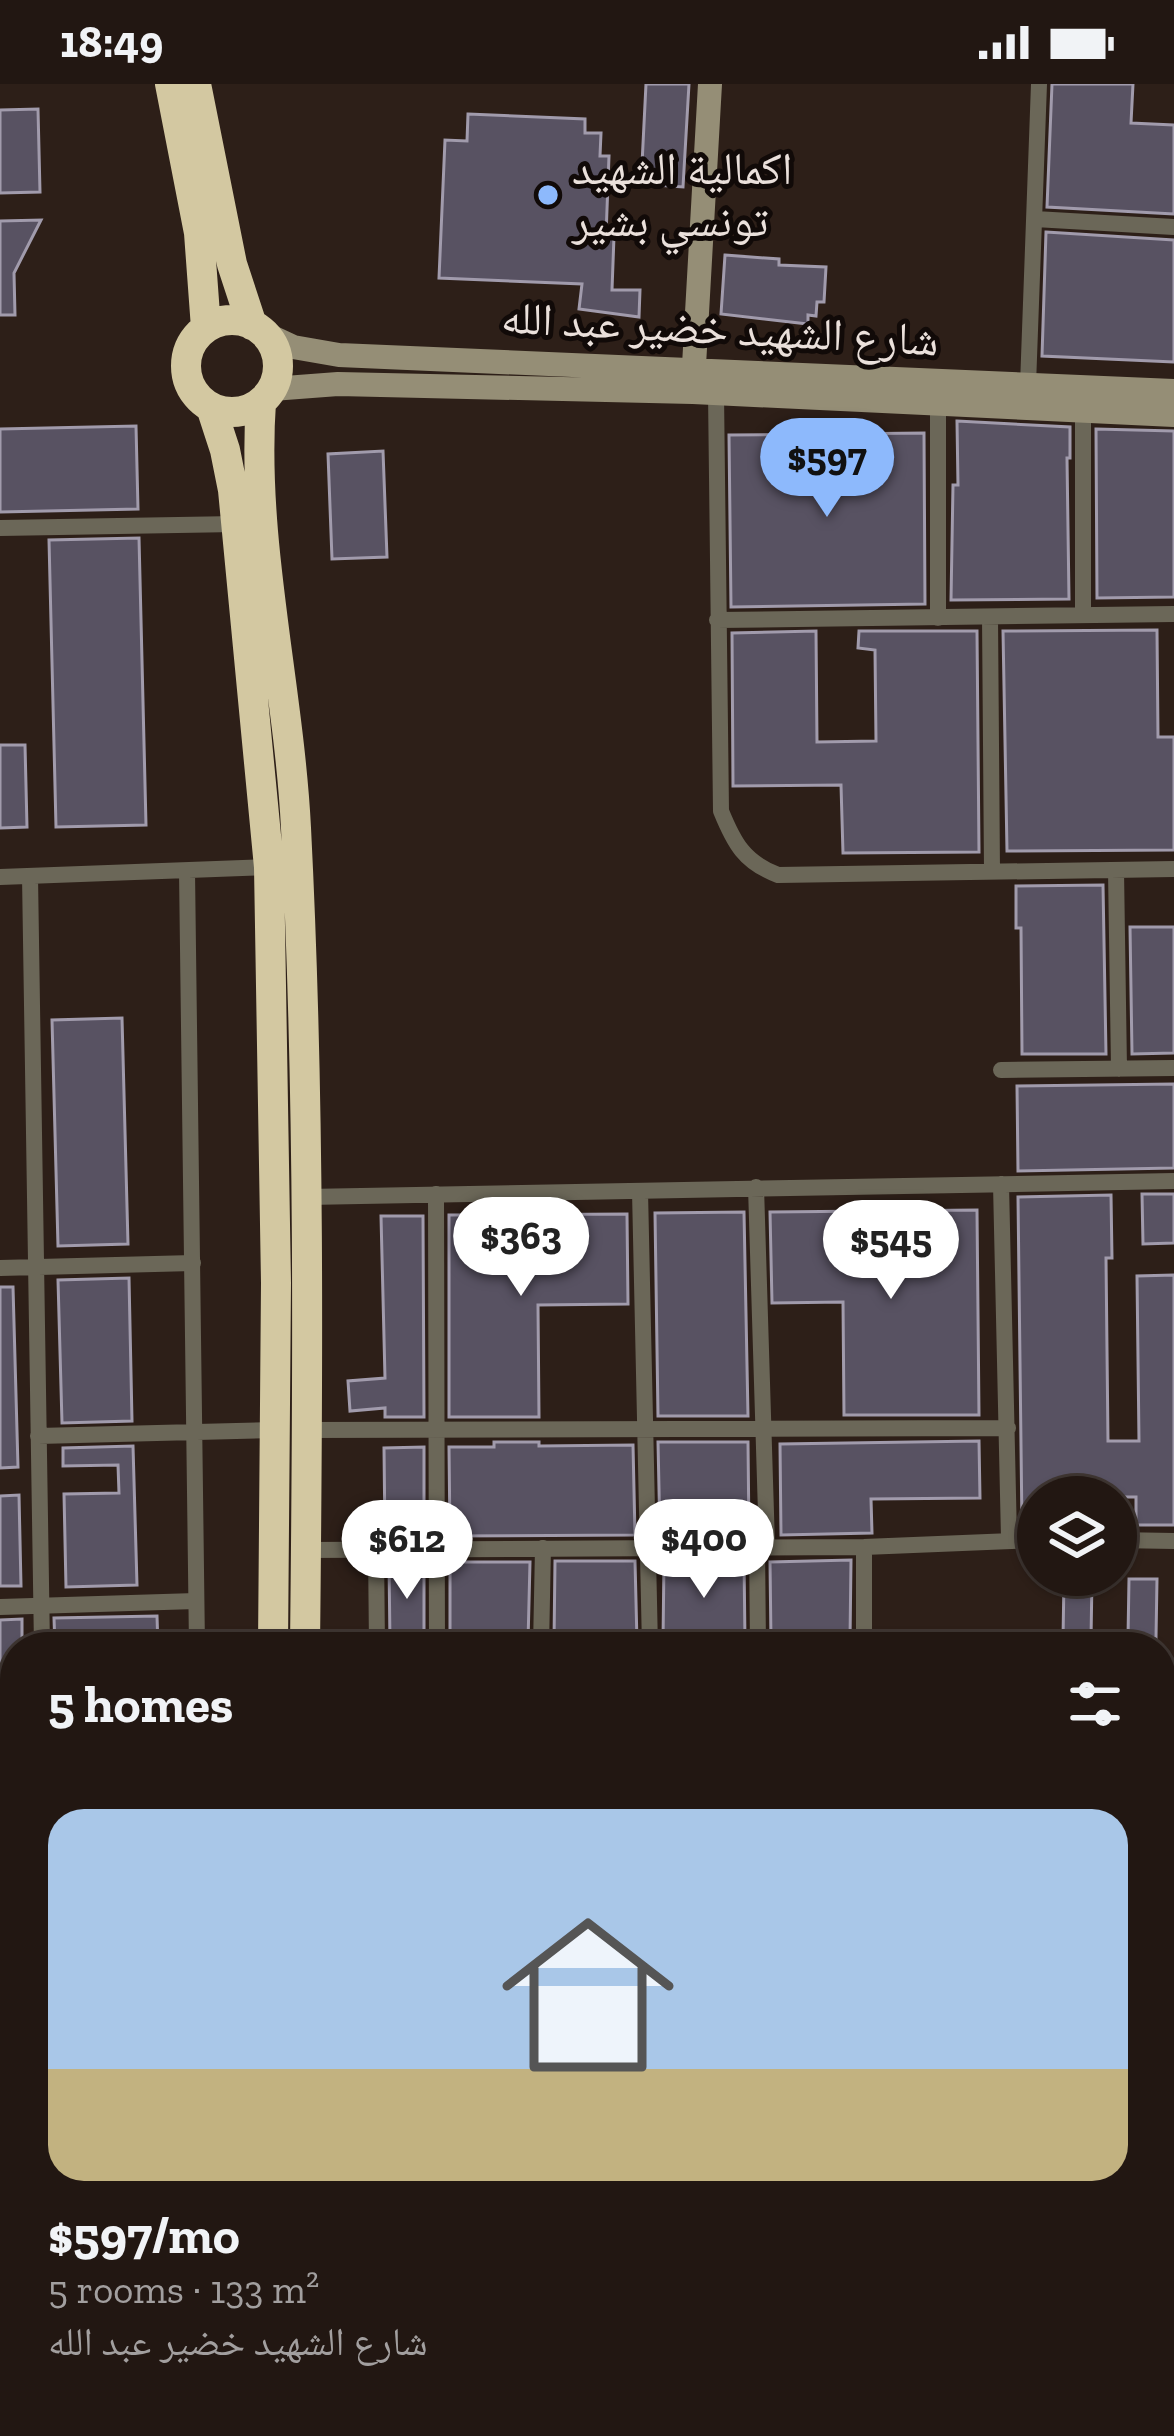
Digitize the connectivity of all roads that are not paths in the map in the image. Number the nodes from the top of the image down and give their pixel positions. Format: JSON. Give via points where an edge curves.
{"nodes":[{"id":1,"x":170,"y":84,"type":"edge"},
{"id":2,"x":196,"y":84,"type":"edge"},
{"id":3,"x":710,"y":84,"type":"edge"},
{"id":4,"x":1039,"y":84,"type":"edge"},
{"id":5,"x":1035,"y":219,"type":"junction"},
{"id":6,"x":1174,"y":227,"type":"edge"},
{"id":7,"x":206,"y":328,"type":"junction"},
{"id":8,"x":259,"y":330,"type":"junction"},
{"id":9,"x":701,"y":385,"type":"junction"},
{"id":10,"x":1028,"y":385,"type":"junction"},
{"id":11,"x":1174,"y":391,"type":"edge"},
{"id":12,"x":266,"y":396,"type":"junction"},
{"id":13,"x":938,"y":405,"type":"junction"},
{"id":14,"x":211,"y":407,"type":"junction"},
{"id":15,"x":1083,"y":410,"type":"junction"},
{"id":16,"x":1174,"y":415,"type":"edge"},
{"id":17,"x":237,"y":524,"type":"junction"},
{"id":18,"x":0,"y":527,"type":"edge"},
{"id":19,"x":1174,"y":614,"type":"edge"},
{"id":20,"x":1083,"y":615,"type":"junction"},
{"id":21,"x":990,"y":617,"type":"junction"},
{"id":22,"x":938,"y":618,"type":"junction"},
{"id":23,"x":716,"y":620,"type":"junction"},
{"id":24,"x":269,"y":867,"type":"junction"},
{"id":25,"x":1174,"y":869,"type":"edge"},
{"id":26,"x":1116,"y":870,"type":"junction"},
{"id":27,"x":187,"y":871,"type":"junction"},
{"id":28,"x":992,"y":871,"type":"junction"},
{"id":29,"x":30,"y":876,"type":"junction"},
{"id":30,"x":0,"y":877,"type":"edge"},
{"id":31,"x":1174,"y":1068,"type":"edge"},
{"id":32,"x":1119,"y":1069,"type":"junction"},
{"id":33,"x":1001,"y":1070,"type":"dead end"},
{"id":34,"x":1174,"y":1181,"type":"edge"},
{"id":35,"x":1001,"y":1184,"type":"junction"},
{"id":36,"x":756,"y":1186,"type":"junction"},
{"id":37,"x":640,"y":1191,"type":"junction"},
{"id":38,"x":436,"y":1194,"type":"junction"},
{"id":39,"x":307,"y":1197,"type":"junction"},
{"id":40,"x":193,"y":1263,"type":"junction"},
{"id":41,"x":37,"y":1267,"type":"junction"},
{"id":42,"x":0,"y":1268,"type":"edge"},
{"id":43,"x":643,"y":1428,"type":"junction"},
{"id":44,"x":765,"y":1428,"type":"junction"},
{"id":45,"x":1007,"y":1428,"type":"junction"},
{"id":46,"x":438,"y":1429,"type":"junction"},
{"id":47,"x":275,"y":1430,"type":"junction"},
{"id":48,"x":307,"y":1430,"type":"junction"},
{"id":49,"x":195,"y":1431,"type":"junction"},
{"id":50,"x":38,"y":1436,"type":"junction"},
{"id":51,"x":1009,"y":1539,"type":"junction"},
{"id":52,"x":1017,"y":1539,"type":"edge"},
{"id":53,"x":1137,"y":1540,"type":"edge"},
{"id":54,"x":1174,"y":1541,"type":"edge"},
{"id":55,"x":762,"y":1546,"type":"junction"},
{"id":56,"x":864,"y":1546,"type":"junction"},
{"id":57,"x":648,"y":1548,"type":"junction"},
{"id":58,"x":376,"y":1549,"type":"junction"},
{"id":59,"x":439,"y":1549,"type":"junction"},
{"id":60,"x":542,"y":1549,"type":"junction"},
{"id":61,"x":306,"y":1550,"type":"junction"},
{"id":62,"x":196,"y":1601,"type":"junction"},
{"id":63,"x":41,"y":1606,"type":"junction"},
{"id":64,"x":0,"y":1607,"type":"edge"},
{"id":65,"x":41,"y":1632,"type":"edge"},
{"id":66,"x":197,"y":1632,"type":"edge"},
{"id":67,"x":273,"y":1632,"type":"edge"},
{"id":68,"x":305,"y":1632,"type":"edge"},
{"id":69,"x":377,"y":1632,"type":"edge"},
{"id":70,"x":437,"y":1632,"type":"edge"},
{"id":71,"x":541,"y":1632,"type":"edge"},
{"id":72,"x":650,"y":1632,"type":"edge"},
{"id":73,"x":759,"y":1632,"type":"edge"},
{"id":74,"x":864,"y":1632,"type":"edge"}],
"edges":[{"from":1,"to":7,"type":"highway","via":[[199,233]]},
{"from":2,"to":8,"type":"highway","via":[[232,263]]},
{"from":3,"to":9,"type":"main road"},
{"from":4,"to":5,"type":"street"},
{"from":5,"to":6,"type":"street"},
{"from":5,"to":10,"type":"street"},
{"from":7,"to":8,"type":"highway","via":[[229,320]]},
{"from":7,"to":14,"type":"highway","via":[[186,363],[194,393]]},
{"from":8,"to":9,"type":"main road","name":"شارع الشهيد خضير عبد الله","via":[[293,347],[340,355]]},
{"from":8,"to":12,"type":"highway","via":[[278,361]]},
{"from":9,"to":10,"type":"main road","name":"شارع الشهيد خضير عبد الله"},
{"from":9,"to":12,"type":"main road","name":"شارع الشهيد خضير عبد الله","via":[[338,383]]},
{"from":9,"to":13,"type":"main road","name":"شارع الشهيد خضير عبد الله"},
{"from":9,"to":23,"type":"street"},
{"from":10,"to":11,"type":"main road","name":"شارع الشهيد خضير عبد الله"},
{"from":12,"to":14,"type":"highway","via":[[242,412]]},
{"from":12,"to":39,"type":"highway","via":[[260,489],[296,823]]},
{"from":13,"to":15,"type":"main road","name":"شارع الشهيد خضير عبد الله"},
{"from":13,"to":22,"type":"street"},
{"from":14,"to":17,"type":"highway"},
{"from":15,"to":16,"type":"main road","name":"شارع الشهيد خضير عبد الله"},
{"from":15,"to":20,"type":"street"},
{"from":17,"to":18,"type":"street"},
{"from":17,"to":24,"type":"highway"},
{"from":19,"to":20,"type":"street"},
{"from":20,"to":21,"type":"street"},
{"from":21,"to":22,"type":"street"},
{"from":21,"to":28,"type":"street"},
{"from":22,"to":23,"type":"street"},
{"from":23,"to":28,"type":"street","via":[[722,811],[754,866],[778,874]]},
{"from":24,"to":27,"type":"street"},
{"from":24,"to":47,"type":"highway"},
{"from":25,"to":26,"type":"street"},
{"from":26,"to":28,"type":"street"},
{"from":26,"to":32,"type":"street"},
{"from":27,"to":29,"type":"street"},
{"from":27,"to":40,"type":"street"},
{"from":29,"to":30,"type":"street"},
{"from":29,"to":41,"type":"street"},
{"from":31,"to":32,"type":"street"},
{"from":32,"to":33,"type":"street"},
{"from":34,"to":35,"type":"street"},
{"from":35,"to":36,"type":"street"},
{"from":35,"to":45,"type":"street"},
{"from":36,"to":37,"type":"street"},
{"from":36,"to":44,"type":"street"},
{"from":37,"to":38,"type":"street"},
{"from":37,"to":43,"type":"street"},
{"from":38,"to":39,"type":"street"},
{"from":38,"to":46,"type":"street"},
{"from":39,"to":48,"type":"highway"},
{"from":40,"to":41,"type":"street"},
{"from":40,"to":49,"type":"street"},
{"from":41,"to":42,"type":"street"},
{"from":41,"to":50,"type":"street"},
{"from":43,"to":44,"type":"street"},
{"from":43,"to":46,"type":"street"},
{"from":43,"to":57,"type":"street"},
{"from":44,"to":45,"type":"street"},
{"from":44,"to":55,"type":"street"},
{"from":45,"to":51,"type":"street"},
{"from":46,"to":48,"type":"street"},
{"from":46,"to":59,"type":"street"},
{"from":47,"to":49,"type":"street"},
{"from":47,"to":67,"type":"highway"},
{"from":48,"to":61,"type":"highway"},
{"from":49,"to":50,"type":"street"},
{"from":49,"to":62,"type":"street"},
{"from":50,"to":63,"type":"street"},
{"from":51,"to":52,"type":"street"},
{"from":51,"to":56,"type":"street"},
{"from":53,"to":54,"type":"street"},
{"from":55,"to":56,"type":"street"},
{"from":55,"to":57,"type":"street"},
{"from":55,"to":73,"type":"street"},
{"from":56,"to":74,"type":"street"},
{"from":57,"to":60,"type":"street"},
{"from":57,"to":72,"type":"street"},
{"from":58,"to":59,"type":"street"},
{"from":58,"to":61,"type":"street"},
{"from":58,"to":69,"type":"street"},
{"from":59,"to":60,"type":"street"},
{"from":59,"to":70,"type":"street"},
{"from":60,"to":71,"type":"street"},
{"from":61,"to":68,"type":"highway"},
{"from":62,"to":63,"type":"street"},
{"from":62,"to":66,"type":"street"},
{"from":63,"to":64,"type":"street"},
{"from":63,"to":65,"type":"street"}]}
